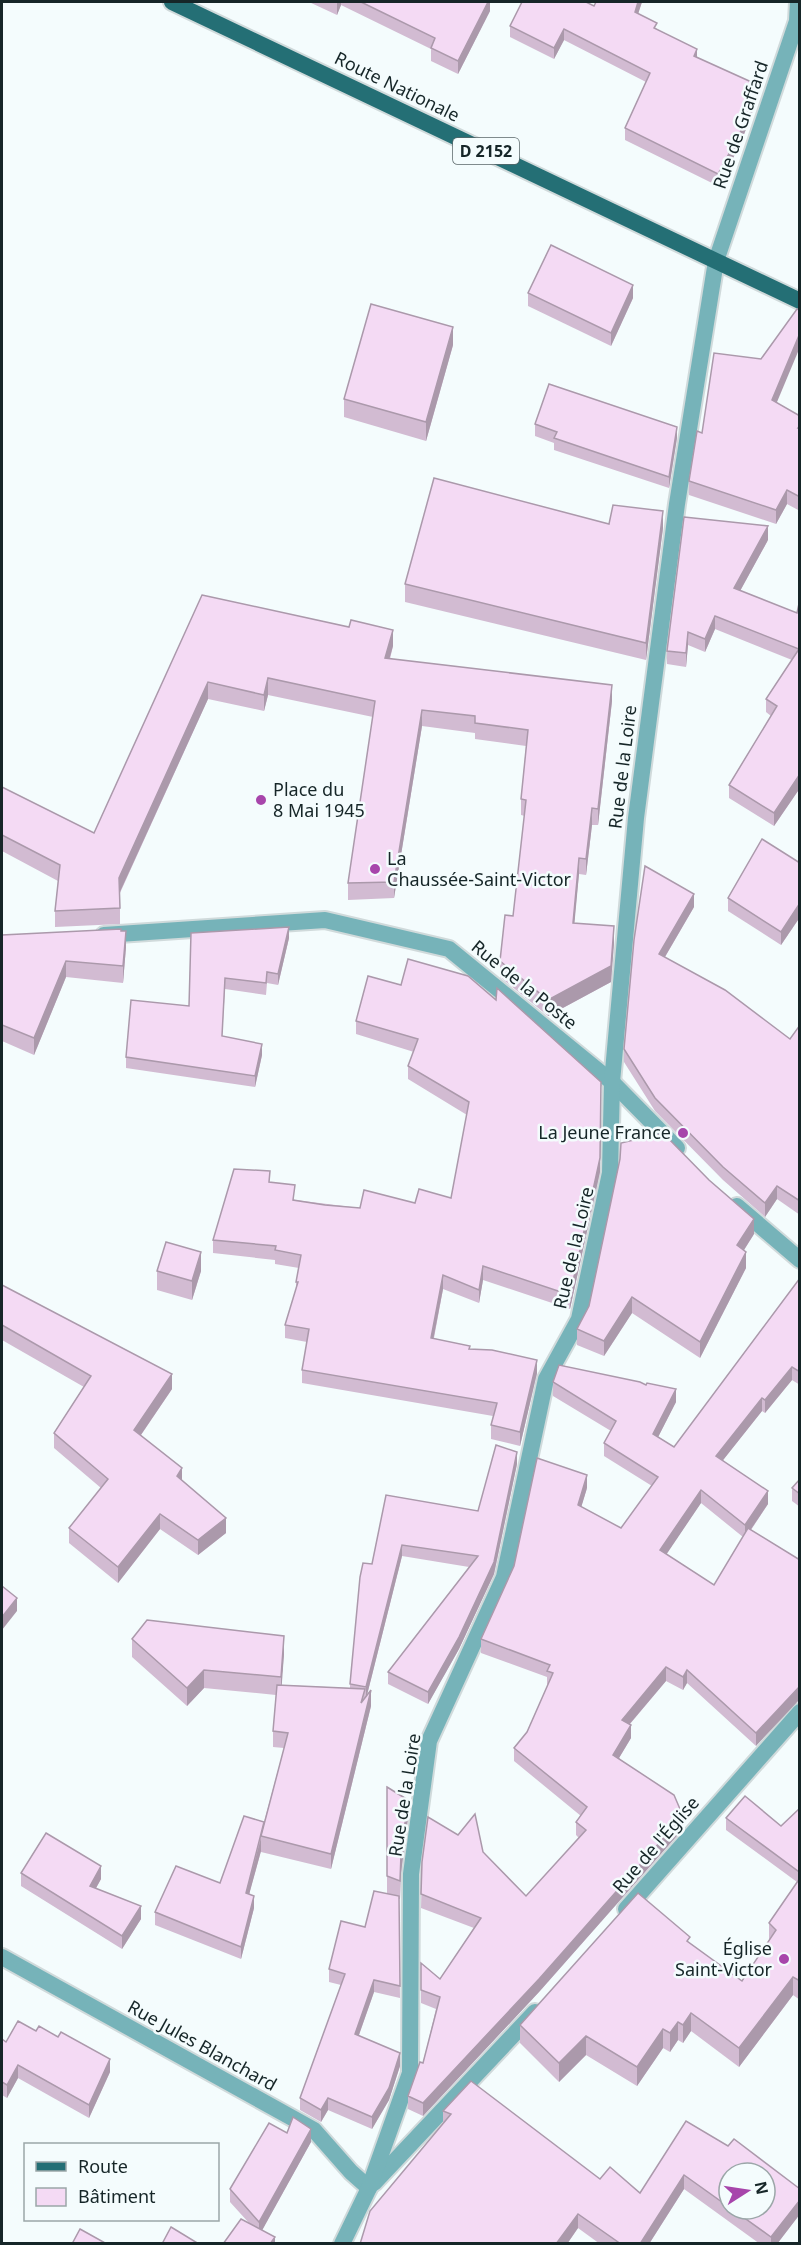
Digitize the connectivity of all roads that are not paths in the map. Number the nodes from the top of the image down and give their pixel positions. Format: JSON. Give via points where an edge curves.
{"nodes":[{"id":1,"x":172,"y":2,"type":"edge"},
{"id":2,"x":798,"y":2,"type":"edge"},
{"id":3,"x":716,"y":261,"type":"junction"},
{"id":4,"x":800,"y":301,"type":"edge"},
{"id":5,"x":92,"y":936,"type":"edge"},
{"id":6,"x":612,"y":1082,"type":"junction"},
{"id":7,"x":692,"y":1163,"type":"edge"},
{"id":8,"x":724,"y":1195,"type":"edge"},
{"id":9,"x":800,"y":1260,"type":"edge"},
{"id":10,"x":800,"y":1712,"type":"edge"},
{"id":11,"x":618,"y":1918,"type":"edge"},
{"id":12,"x":2,"y":1958,"type":"edge"},
{"id":13,"x":547,"y":1999,"type":"edge"},
{"id":14,"x":369,"y":2188,"type":"junction"},
{"id":15,"x":342,"y":2244,"type":"edge"}],
"edges":[{"from":1,"to":3,"type":"main road","name":"Route Nationale","number":"D 2152"},
{"from":2,"to":3,"type":"street","name":"Rue de Graffard","via":[[798,21]]},
{"from":3,"to":4,"type":"main road","name":"Route Nationale","number":"D 2152"},
{"from":3,"to":6,"type":"street","name":"Rue de la Loire","via":[[675,515],[636,818]]},
{"from":5,"to":6,"type":"street","name":"Rue de la Poste","via":[[325,920],[449,949]]},
{"from":6,"to":7,"type":"street","name":"Rue de la Poste"},
{"from":6,"to":14,"type":"street","name":"Rue de la Loire","via":[[610,1173],[579,1319],[546,1379],[504,1577],[429,1741],[411,1874],[410,2073]]},
{"from":8,"to":9,"type":"street"},
{"from":10,"to":11,"type":"street","name":"Rue de l'Église"},
{"from":12,"to":14,"type":"street","name":"Rue Jules Blanchard","via":[[314,2130]]},
{"from":13,"to":14,"type":"street"},
{"from":14,"to":15,"type":"street","name":"Rue de la Loire"}]}
